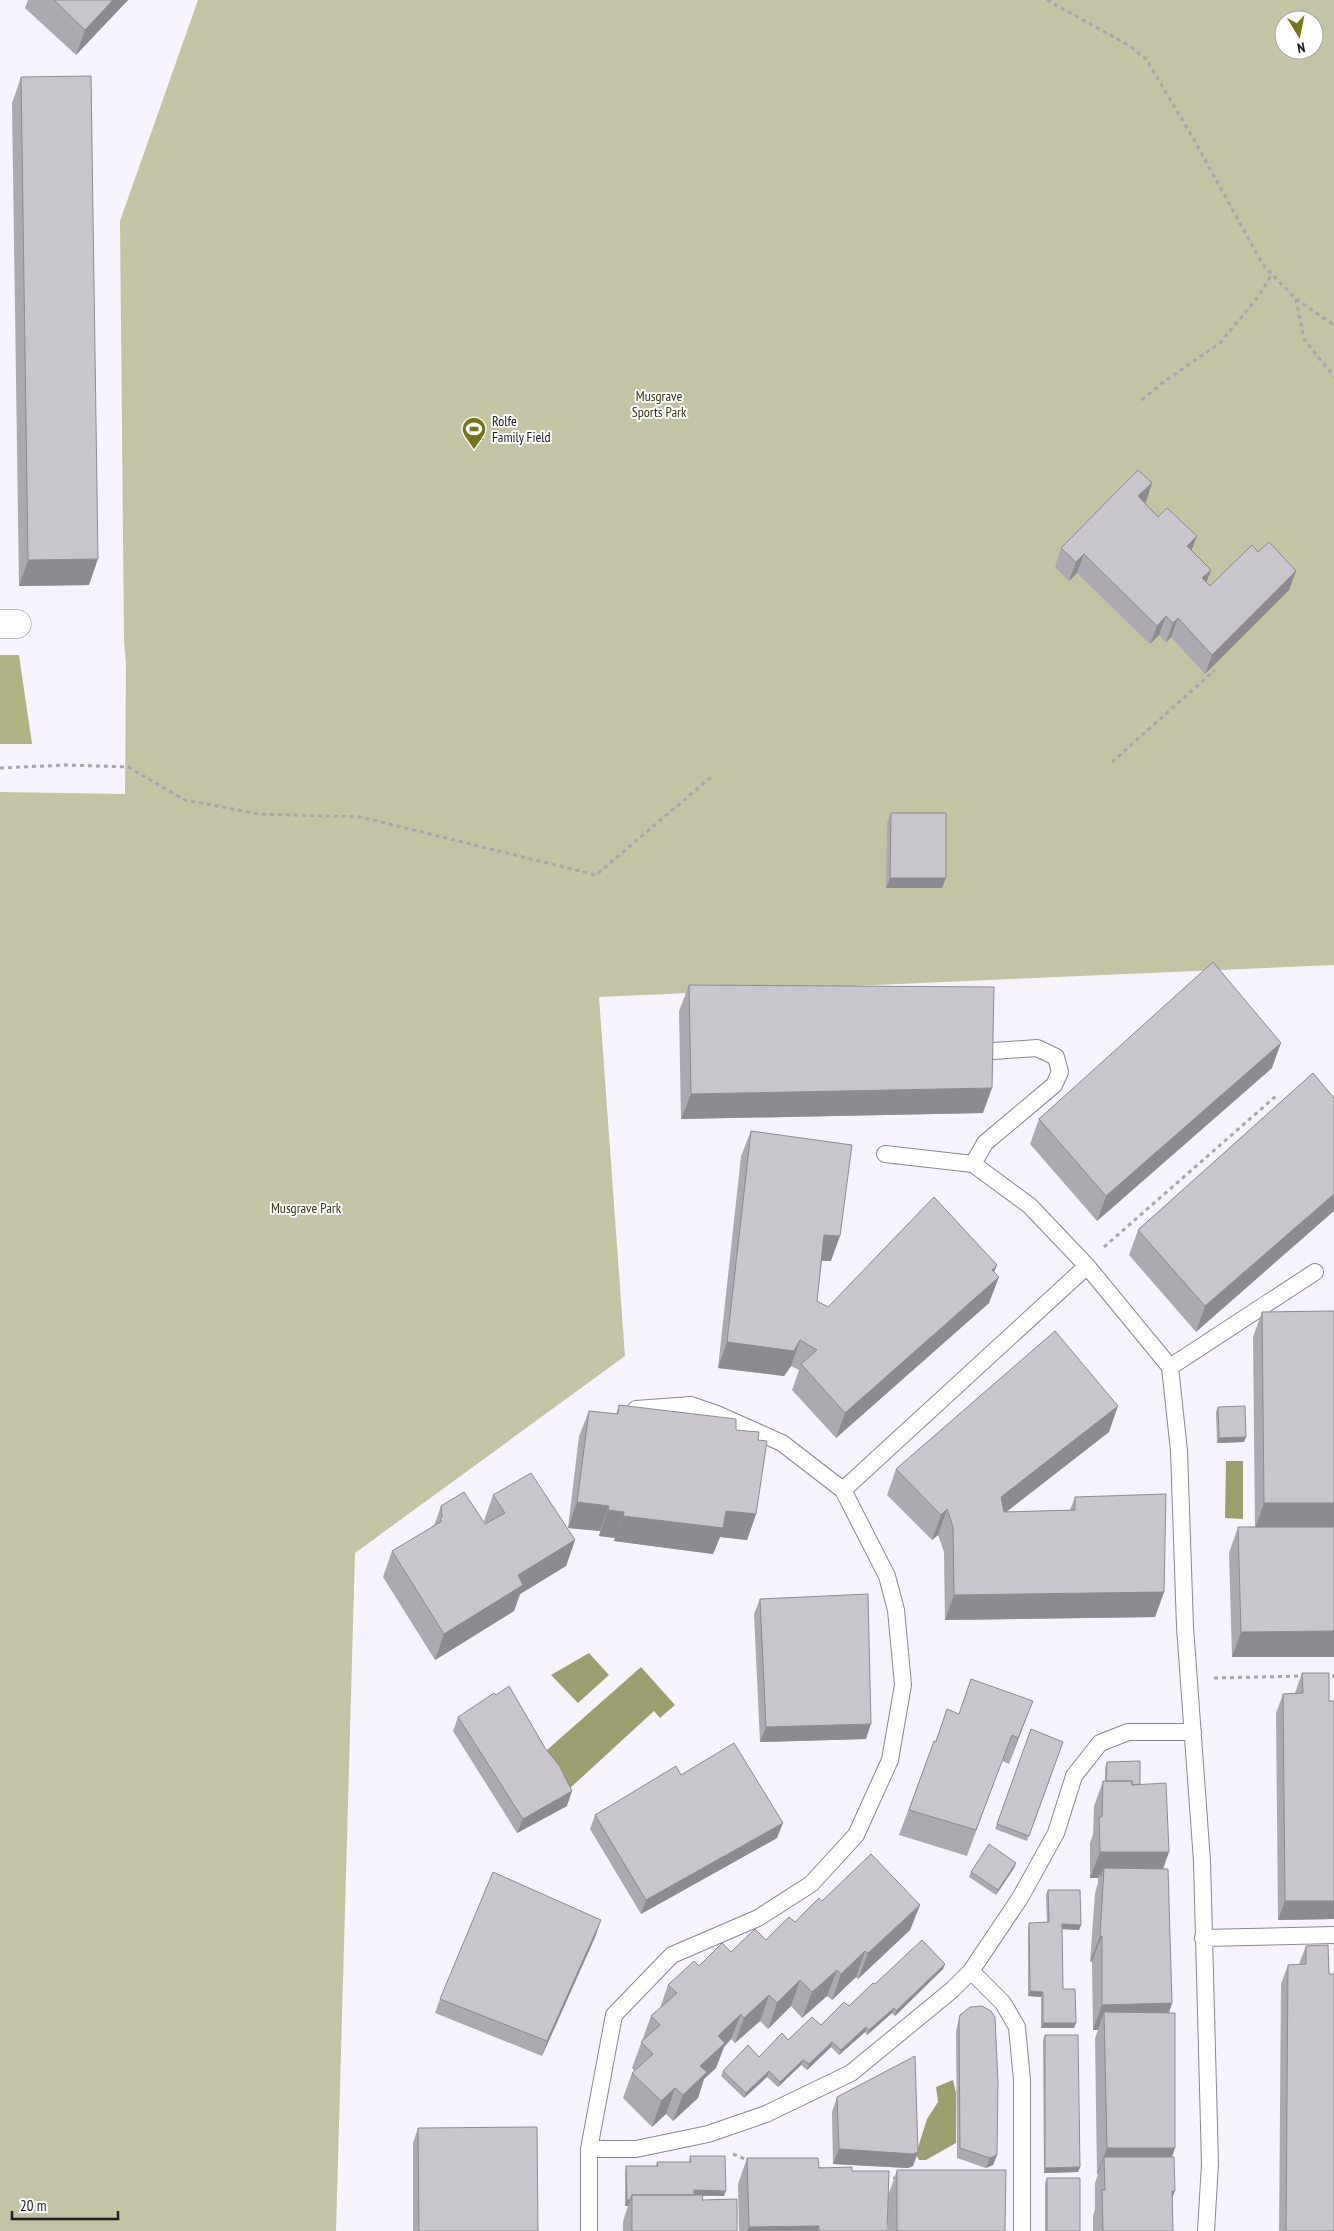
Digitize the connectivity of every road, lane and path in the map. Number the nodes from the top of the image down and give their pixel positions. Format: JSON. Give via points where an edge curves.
{"nodes":[{"id":1,"x":1047,"y":0,"type":"edge"},
{"id":2,"x":1272,"y":274,"type":"junction"},
{"id":3,"x":1296,"y":299,"type":"junction"},
{"id":4,"x":1334,"y":325,"type":"edge"},
{"id":5,"x":1334,"y":378,"type":"edge"},
{"id":6,"x":1142,"y":400,"type":"dead end"},
{"id":7,"x":1215,"y":670,"type":"edge"},
{"id":8,"x":1112,"y":762,"type":"dead end"},
{"id":9,"x":0,"y":768,"type":"edge"},
{"id":10,"x":711,"y":777,"type":"dead end"},
{"id":11,"x":994,"y":1051,"type":"edge"},
{"id":12,"x":1276,"y":1096,"type":"dead end"},
{"id":13,"x":885,"y":1154,"type":"dead end"},
{"id":14,"x":973,"y":1164,"type":"junction"},
{"id":15,"x":1104,"y":1247,"type":"dead end"},
{"id":16,"x":1087,"y":1266,"type":"junction"},
{"id":17,"x":1315,"y":1272,"type":"dead end"},
{"id":18,"x":1170,"y":1367,"type":"junction"},
{"id":19,"x":636,"y":1409,"type":"edge"},
{"id":20,"x":843,"y":1490,"type":"junction"},
{"id":21,"x":1306,"y":1676,"type":"edge"},
{"id":22,"x":1315,"y":1676,"type":"edge"},
{"id":23,"x":1334,"y":1676,"type":"edge"},
{"id":24,"x":1189,"y":1680,"type":"junction"},
{"id":25,"x":1193,"y":1732,"type":"junction"},
{"id":26,"x":1334,"y":1935,"type":"edge"},
{"id":27,"x":1203,"y":1938,"type":"junction"},
{"id":28,"x":971,"y":1971,"type":"junction"},
{"id":29,"x":713,"y":2132,"type":"junction"},
{"id":30,"x":589,"y":2149,"type":"junction"},
{"id":31,"x":755,"y":2162,"type":"edge"},
{"id":32,"x":878,"y":2178,"type":"edge"},
{"id":33,"x":907,"y":2178,"type":"edge"},
{"id":34,"x":589,"y":2231,"type":"edge"},
{"id":35,"x":1022,"y":2231,"type":"edge"},
{"id":36,"x":1206,"y":2231,"type":"edge"}],
"edges":[{"from":1,"to":2,"type":"path","via":[[1130,46],[1146,59],[1263,265]]},
{"from":2,"to":3,"type":"path"},
{"from":2,"to":6,"type":"path","via":[[1220,343]]},
{"from":3,"to":4,"type":"path"},
{"from":3,"to":5,"type":"path","via":[[1304,339]]},
{"from":7,"to":8,"type":"path"},
{"from":9,"to":10,"type":"path","via":[[128,767],[185,800],[258,814],[361,817],[596,875]]},
{"from":11,"to":14,"type":"lane","via":[[1037,1048],[1056,1057],[1060,1072],[1054,1084],[985,1143]]},
{"from":12,"to":15,"type":"path"},
{"from":13,"to":14,"type":"lane"},
{"from":14,"to":16,"type":"lane","via":[[1030,1206]]},
{"from":16,"to":18,"type":"lane"},
{"from":16,"to":20,"type":"lane"},
{"from":17,"to":18,"type":"lane"},
{"from":18,"to":24,"type":"lane","via":[[1179,1451]]},
{"from":19,"to":20,"type":"lane","via":[[691,1405],[717,1414],[782,1443]]},
{"from":20,"to":30,"type":"lane","via":[[887,1576],[896,1610],[903,1685],[890,1760],[856,1835],[811,1884],[758,1918],[672,1955],[614,2014]]},
{"from":21,"to":24,"type":"path"},
{"from":22,"to":23,"type":"path"},
{"from":24,"to":25,"type":"lane"},
{"from":25,"to":27,"type":"lane","via":[[1202,1861]]},
{"from":25,"to":28,"type":"lane","via":[[1128,1732],[1100,1743],[1074,1776],[1056,1833],[1020,1898]]},
{"from":26,"to":27,"type":"lane"},
{"from":27,"to":36,"type":"lane","via":[[1210,2164]]},
{"from":28,"to":29,"type":"lane","via":[[851,2073],[766,2114]]},
{"from":28,"to":35,"type":"lane","via":[[1002,2003],[1017,2027],[1022,2080]]},
{"from":29,"to":30,"type":"lane","via":[[636,2149]]},
{"from":29,"to":31,"type":"path","via":[[729,2151]]},
{"from":30,"to":34,"type":"lane"},
{"from":32,"to":33,"type":"path"}]}
